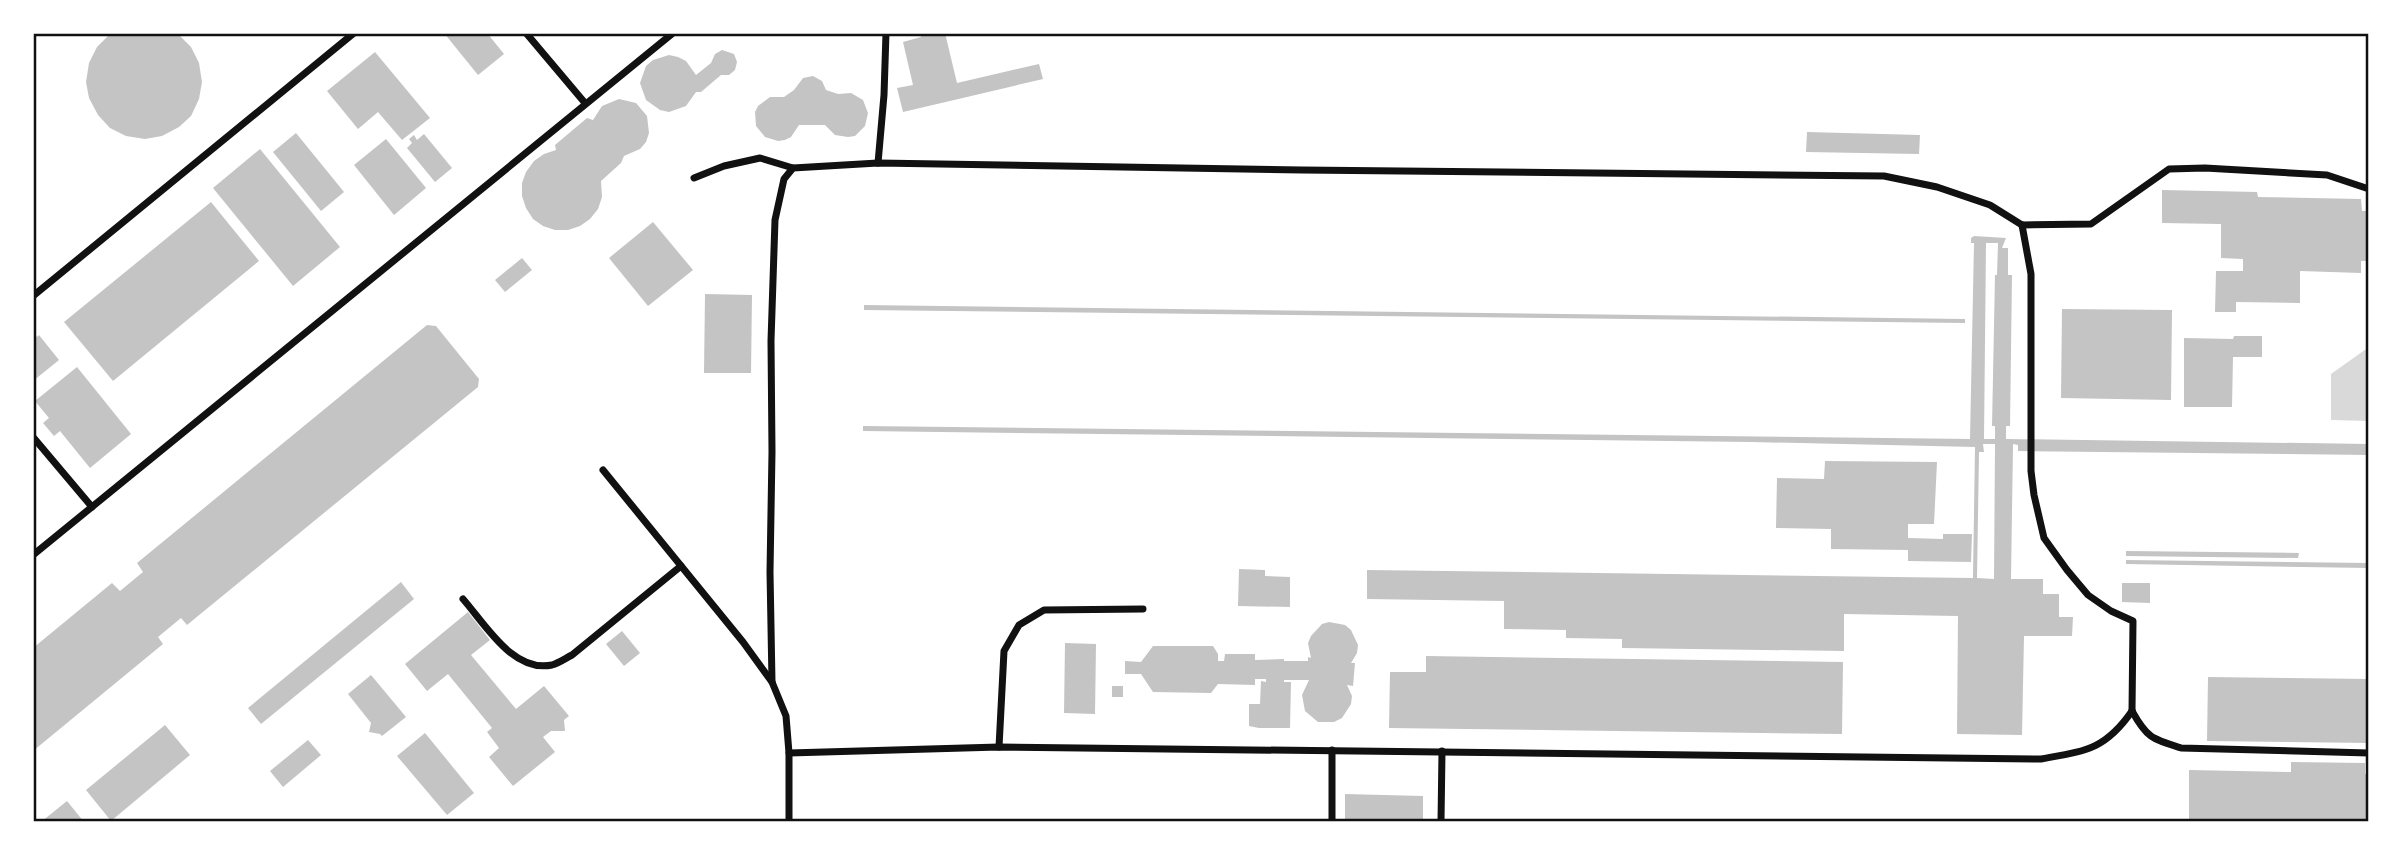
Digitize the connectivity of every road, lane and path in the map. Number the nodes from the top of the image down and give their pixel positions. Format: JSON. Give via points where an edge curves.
{"nodes":[{"id":1,"x":354,"y":33,"type":"edge"},
{"id":2,"x":526,"y":33,"type":"edge"},
{"id":3,"x":673,"y":33,"type":"edge"},
{"id":4,"x":886,"y":33,"type":"edge"},
{"id":5,"x":585,"y":103,"type":"junction"},
{"id":6,"x":877,"y":163,"type":"junction"},
{"id":7,"x":793,"y":168,"type":"junction"},
{"id":8,"x":694,"y":178,"type":"dead end"},
{"id":9,"x":2369,"y":189,"type":"edge"},
{"id":10,"x":2022,"y":225,"type":"junction"},
{"id":11,"x":33,"y":296,"type":"edge"},
{"id":12,"x":33,"y":437,"type":"edge"},
{"id":13,"x":604,"y":470,"type":"dead end"},
{"id":14,"x":92,"y":507,"type":"junction"},
{"id":15,"x":33,"y":555,"type":"edge"},
{"id":16,"x":681,"y":566,"type":"junction"},
{"id":17,"x":463,"y":599,"type":"dead end"},
{"id":18,"x":1143,"y":608,"type":"dead end"},
{"id":19,"x":772,"y":682,"type":"junction"},
{"id":20,"x":2132,"y":711,"type":"junction"},
{"id":21,"x":999,"y":747,"type":"junction"},
{"id":22,"x":1332,"y":750,"type":"junction"},
{"id":23,"x":1442,"y":751,"type":"junction"},
{"id":24,"x":789,"y":753,"type":"junction"},
{"id":25,"x":2369,"y":753,"type":"edge"},
{"id":26,"x":789,"y":822,"type":"edge"},
{"id":27,"x":1332,"y":822,"type":"edge"},
{"id":28,"x":1441,"y":822,"type":"edge"}],
"edges":[{"from":1,"to":11,"type":"street"},
{"from":2,"to":5,"type":"street"},
{"from":3,"to":5,"type":"street"},
{"from":4,"to":6,"type":"street"},
{"from":5,"to":14,"type":"street"},
{"from":6,"to":7,"type":"street"},
{"from":6,"to":10,"type":"street","via":[[1884,176],[1990,205]]},
{"from":7,"to":8,"type":"street","via":[[760,159]]},
{"from":7,"to":19,"type":"street","via":[[784,179],[775,220]]},
{"from":9,"to":10,"type":"street","via":[[2328,175],[2169,169],[2091,224]]},
{"from":10,"to":20,"type":"street","via":[[2031,274],[2034,495],[2044,538],[2067,570],[2088,594],[2133,621]]},
{"from":12,"to":14,"type":"street"},
{"from":13,"to":16,"type":"street"},
{"from":14,"to":15,"type":"street"},
{"from":16,"to":17,"type":"street","via":[[572,655],[553,665],[530,664],[507,650]]},
{"from":16,"to":19,"type":"street"},
{"from":18,"to":21,"type":"street","via":[[1044,610],[1019,625],[1004,651]]},
{"from":19,"to":24,"type":"street","via":[[786,716]]},
{"from":20,"to":23,"type":"street","via":[[2118,732],[2087,751],[2041,759]]},
{"from":20,"to":25,"type":"street","via":[[2144,733],[2181,748]]},
{"from":21,"to":22,"type":"street"},
{"from":21,"to":24,"type":"street"},
{"from":22,"to":23,"type":"street"},
{"from":22,"to":27,"type":"street"},
{"from":23,"to":28,"type":"street"},
{"from":24,"to":26,"type":"street"}]}
